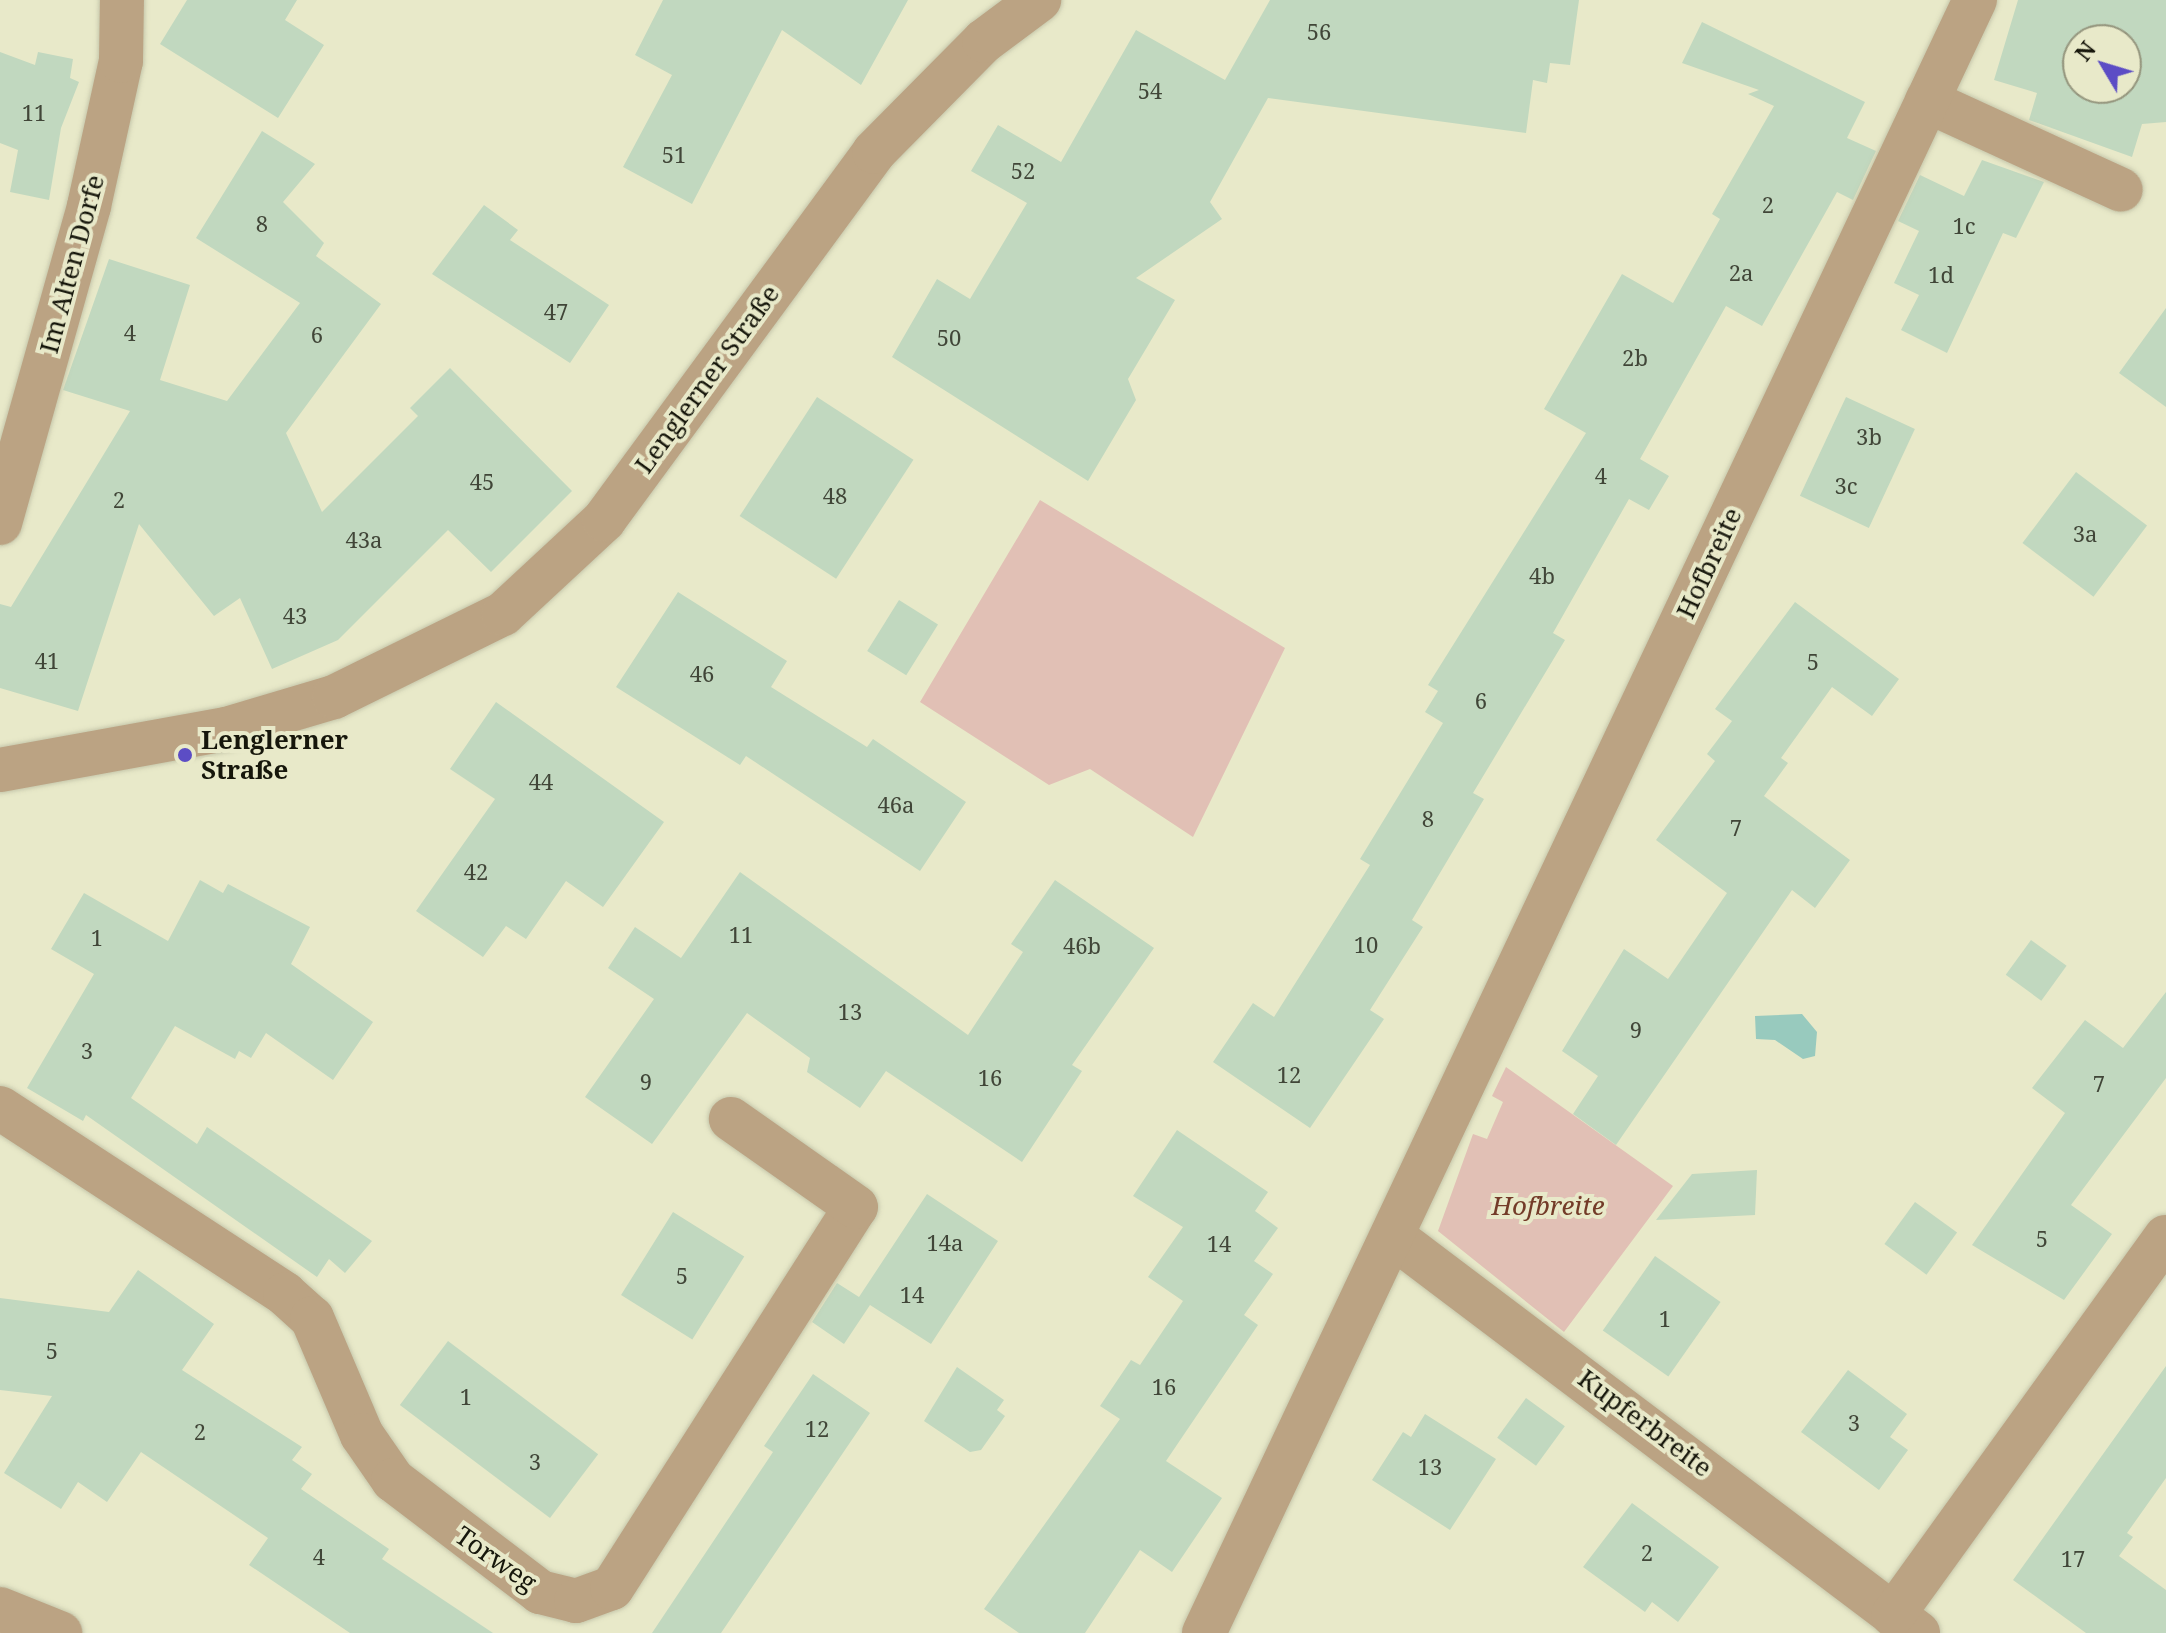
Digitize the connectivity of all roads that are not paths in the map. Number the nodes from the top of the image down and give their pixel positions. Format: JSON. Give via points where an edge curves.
{"nodes":[{"id":1,"x":122,"y":0,"type":"edge"},
{"id":2,"x":1039,"y":0,"type":"edge"},
{"id":3,"x":1975,"y":0,"type":"edge"},
{"id":4,"x":1927,"y":101,"type":"junction"},
{"id":5,"x":2121,"y":190,"type":"dead end"},
{"id":6,"x":0,"y":523,"type":"edge"},
{"id":7,"x":0,"y":770,"type":"edge"},
{"id":8,"x":0,"y":1108,"type":"edge"},
{"id":9,"x":731,"y":1119,"type":"dead end"},
{"id":10,"x":1392,"y":1236,"type":"junction"},
{"id":11,"x":2166,"y":1237,"type":"edge"},
{"id":12,"x":0,"y":1609,"type":"edge"},
{"id":13,"x":1905,"y":1624,"type":"edge"},
{"id":14,"x":60,"y":1633,"type":"edge"},
{"id":15,"x":1204,"y":1633,"type":"edge"}],
"edges":[{"from":1,"to":6,"type":"street","name":"Im Alten Dorfe","via":[[121,61],[89,206]]},
{"from":2,"to":7,"type":"street","name":"Lenglerner Straße","via":[[984,41],[874,152],[604,520],[503,614],[334,697],[226,729]]},
{"from":3,"to":4,"type":"street","name":"Hofbreite"},
{"from":4,"to":5,"type":"street"},
{"from":4,"to":10,"type":"street","name":"Hofbreite"},
{"from":8,"to":9,"type":"street","name":"Torweg","via":[[285,1294],[312,1318],[362,1435],[393,1480],[540,1592],[576,1601],[612,1588],[856,1207]]},
{"from":10,"to":13,"type":"street","name":"Kupferbreite"},
{"from":10,"to":15,"type":"street","name":"Hofbreite"},
{"from":11,"to":13,"type":"street","name":"Kupferbreite"},
{"from":12,"to":14,"type":"street"}]}
